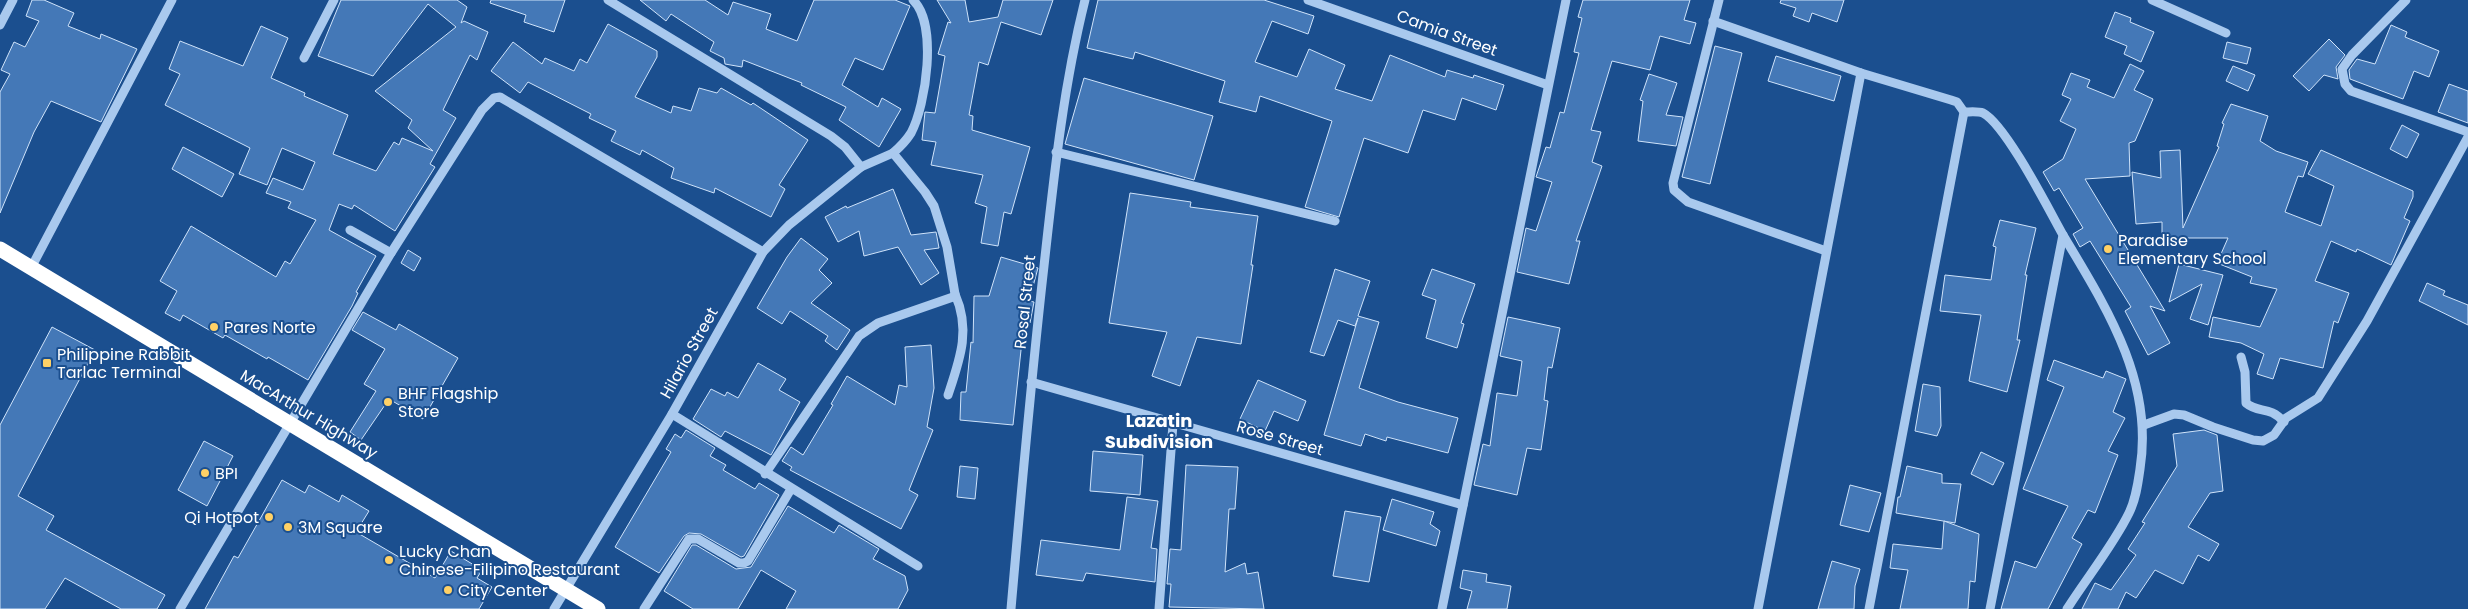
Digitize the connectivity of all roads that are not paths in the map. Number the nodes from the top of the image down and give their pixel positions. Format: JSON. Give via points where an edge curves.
{"nodes":[{"id":1,"x":14,"y":0,"type":"edge"},
{"id":2,"x":172,"y":0,"type":"edge"},
{"id":3,"x":334,"y":0,"type":"edge"},
{"id":4,"x":608,"y":0,"type":"edge"},
{"id":5,"x":912,"y":0,"type":"edge"},
{"id":6,"x":1085,"y":0,"type":"edge"},
{"id":7,"x":1308,"y":0,"type":"edge"},
{"id":8,"x":1566,"y":0,"type":"edge"},
{"id":9,"x":1719,"y":0,"type":"edge"},
{"id":10,"x":2152,"y":0,"type":"edge"},
{"id":11,"x":2406,"y":0,"type":"edge"},
{"id":12,"x":1713,"y":21,"type":"junction"},
{"id":13,"x":0,"y":25,"type":"edge"},
{"id":14,"x":2226,"y":33,"type":"dead end"},
{"id":15,"x":304,"y":58,"type":"dead end"},
{"id":16,"x":1861,"y":73,"type":"junction"},
{"id":17,"x":1548,"y":85,"type":"junction"},
{"id":18,"x":1964,"y":112,"type":"junction"},
{"id":19,"x":2468,"y":132,"type":"edge"},
{"id":20,"x":2468,"y":137,"type":"edge"},
{"id":21,"x":1056,"y":152,"type":"junction"},
{"id":22,"x":893,"y":153,"type":"junction"},
{"id":23,"x":861,"y":167,"type":"junction"},
{"id":24,"x":1335,"y":221,"type":"dead end"},
{"id":25,"x":350,"y":230,"type":"dead end"},
{"id":26,"x":2063,"y":235,"type":"junction"},
{"id":27,"x":0,"y":249,"type":"edge"},
{"id":28,"x":1826,"y":251,"type":"junction"},
{"id":29,"x":763,"y":252,"type":"junction"},
{"id":30,"x":391,"y":253,"type":"junction"},
{"id":31,"x":30,"y":268,"type":"junction"},
{"id":32,"x":955,"y":294,"type":"junction"},
{"id":33,"x":2241,"y":357,"type":"dead end"},
{"id":34,"x":1031,"y":382,"type":"junction"},
{"id":35,"x":948,"y":395,"type":"dead end"},
{"id":36,"x":672,"y":414,"type":"junction"},
{"id":37,"x":2284,"y":422,"type":"junction"},
{"id":38,"x":290,"y":423,"type":"junction"},
{"id":39,"x":1173,"y":424,"type":"junction"},
{"id":40,"x":2144,"y":425,"type":"junction"},
{"id":41,"x":765,"y":474,"type":"junction"},
{"id":42,"x":791,"y":489,"type":"junction"},
{"id":43,"x":1463,"y":505,"type":"junction"},
{"id":44,"x":918,"y":566,"type":"dead end"},
{"id":45,"x":566,"y":590,"type":"junction"},
{"id":46,"x":180,"y":609,"type":"edge"},
{"id":47,"x":554,"y":609,"type":"edge"},
{"id":48,"x":598,"y":609,"type":"edge"},
{"id":49,"x":644,"y":609,"type":"edge"},
{"id":50,"x":1011,"y":609,"type":"edge"},
{"id":51,"x":1159,"y":609,"type":"edge"},
{"id":52,"x":1442,"y":609,"type":"edge"},
{"id":53,"x":1758,"y":609,"type":"edge"},
{"id":54,"x":1869,"y":609,"type":"edge"},
{"id":55,"x":1990,"y":609,"type":"edge"},
{"id":56,"x":2067,"y":609,"type":"edge"}],
"edges":[{"from":1,"to":13,"type":"street"},
{"from":2,"to":31,"type":"street"},
{"from":3,"to":15,"type":"street"},
{"from":4,"to":23,"type":"street","via":[[830,136],[845,147]]},
{"from":5,"to":22,"type":"street","via":[[918,5],[926,27],[928,52],[923,92],[911,134]]},
{"from":6,"to":21,"type":"street","name":"Rosal Street","via":[[1071,58]]},
{"from":7,"to":17,"type":"street","name":"Camia Street"},
{"from":8,"to":17,"type":"street"},
{"from":9,"to":12,"type":"street"},
{"from":10,"to":14,"type":"street"},
{"from":11,"to":19,"type":"street","via":[[2342,68],[2345,84],[2351,91]]},
{"from":12,"to":16,"type":"street"},
{"from":12,"to":28,"type":"street","via":[[1673,183],[1674,190],[1688,202]]},
{"from":16,"to":18,"type":"street","via":[[1957,102]]},
{"from":16,"to":28,"type":"street"},
{"from":17,"to":43,"type":"street"},
{"from":18,"to":26,"type":"street","via":[[1980,112],[1992,120],[2018,156]]},
{"from":18,"to":54,"type":"street"},
{"from":20,"to":37,"type":"street","via":[[2367,321],[2324,389],[2318,398]]},
{"from":21,"to":24,"type":"street"},
{"from":21,"to":34,"type":"street","name":"Rosal Street"},
{"from":22,"to":23,"type":"street","name":"Hilario Street"},
{"from":22,"to":32,"type":"street","via":[[934,206],[947,247]]},
{"from":23,"to":29,"type":"street","name":"Hilario Street","via":[[789,225]]},
{"from":25,"to":30,"type":"street"},
{"from":26,"to":40,"type":"street","via":[[2110,314],[2127,356]]},
{"from":26,"to":55,"type":"street"},
{"from":27,"to":31,"type":"highway","name":"MacArthur Highway"},
{"from":28,"to":53,"type":"street"},
{"from":29,"to":30,"type":"street","via":[[500,98],[494,98],[482,110]]},
{"from":29,"to":36,"type":"street","name":"Hilario Street"},
{"from":30,"to":38,"type":"street"},
{"from":31,"to":38,"type":"highway","name":"MacArthur Highway"},
{"from":32,"to":35,"type":"street","via":[[964,321],[961,356]]},
{"from":32,"to":41,"type":"street","via":[[878,323],[859,336]]},
{"from":33,"to":37,"type":"street","via":[[2246,403],[2277,414]]},
{"from":34,"to":39,"type":"street","name":"Rose Street"},
{"from":34,"to":50,"type":"street","name":"Rosal Street"},
{"from":36,"to":41,"type":"street"},
{"from":36,"to":45,"type":"street","name":"Hilario Street"},
{"from":37,"to":40,"type":"street","via":[[2274,435],[2263,441],[2213,428],[2184,415],[2174,414]]},
{"from":38,"to":45,"type":"highway","name":"MacArthur Highway"},
{"from":38,"to":46,"type":"street"},
{"from":39,"to":43,"type":"street","name":"Rose Street"},
{"from":39,"to":51,"type":"street"},
{"from":40,"to":56,"type":"street","via":[[2138,484],[2129,513]]},
{"from":41,"to":42,"type":"street"},
{"from":42,"to":44,"type":"street"},
{"from":42,"to":49,"type":"street","via":[[744,564],[698,539],[689,539]]},
{"from":43,"to":52,"type":"street"},
{"from":45,"to":47,"type":"street","name":"Hilario Street"},
{"from":45,"to":48,"type":"highway","name":"MacArthur Highway"}]}
